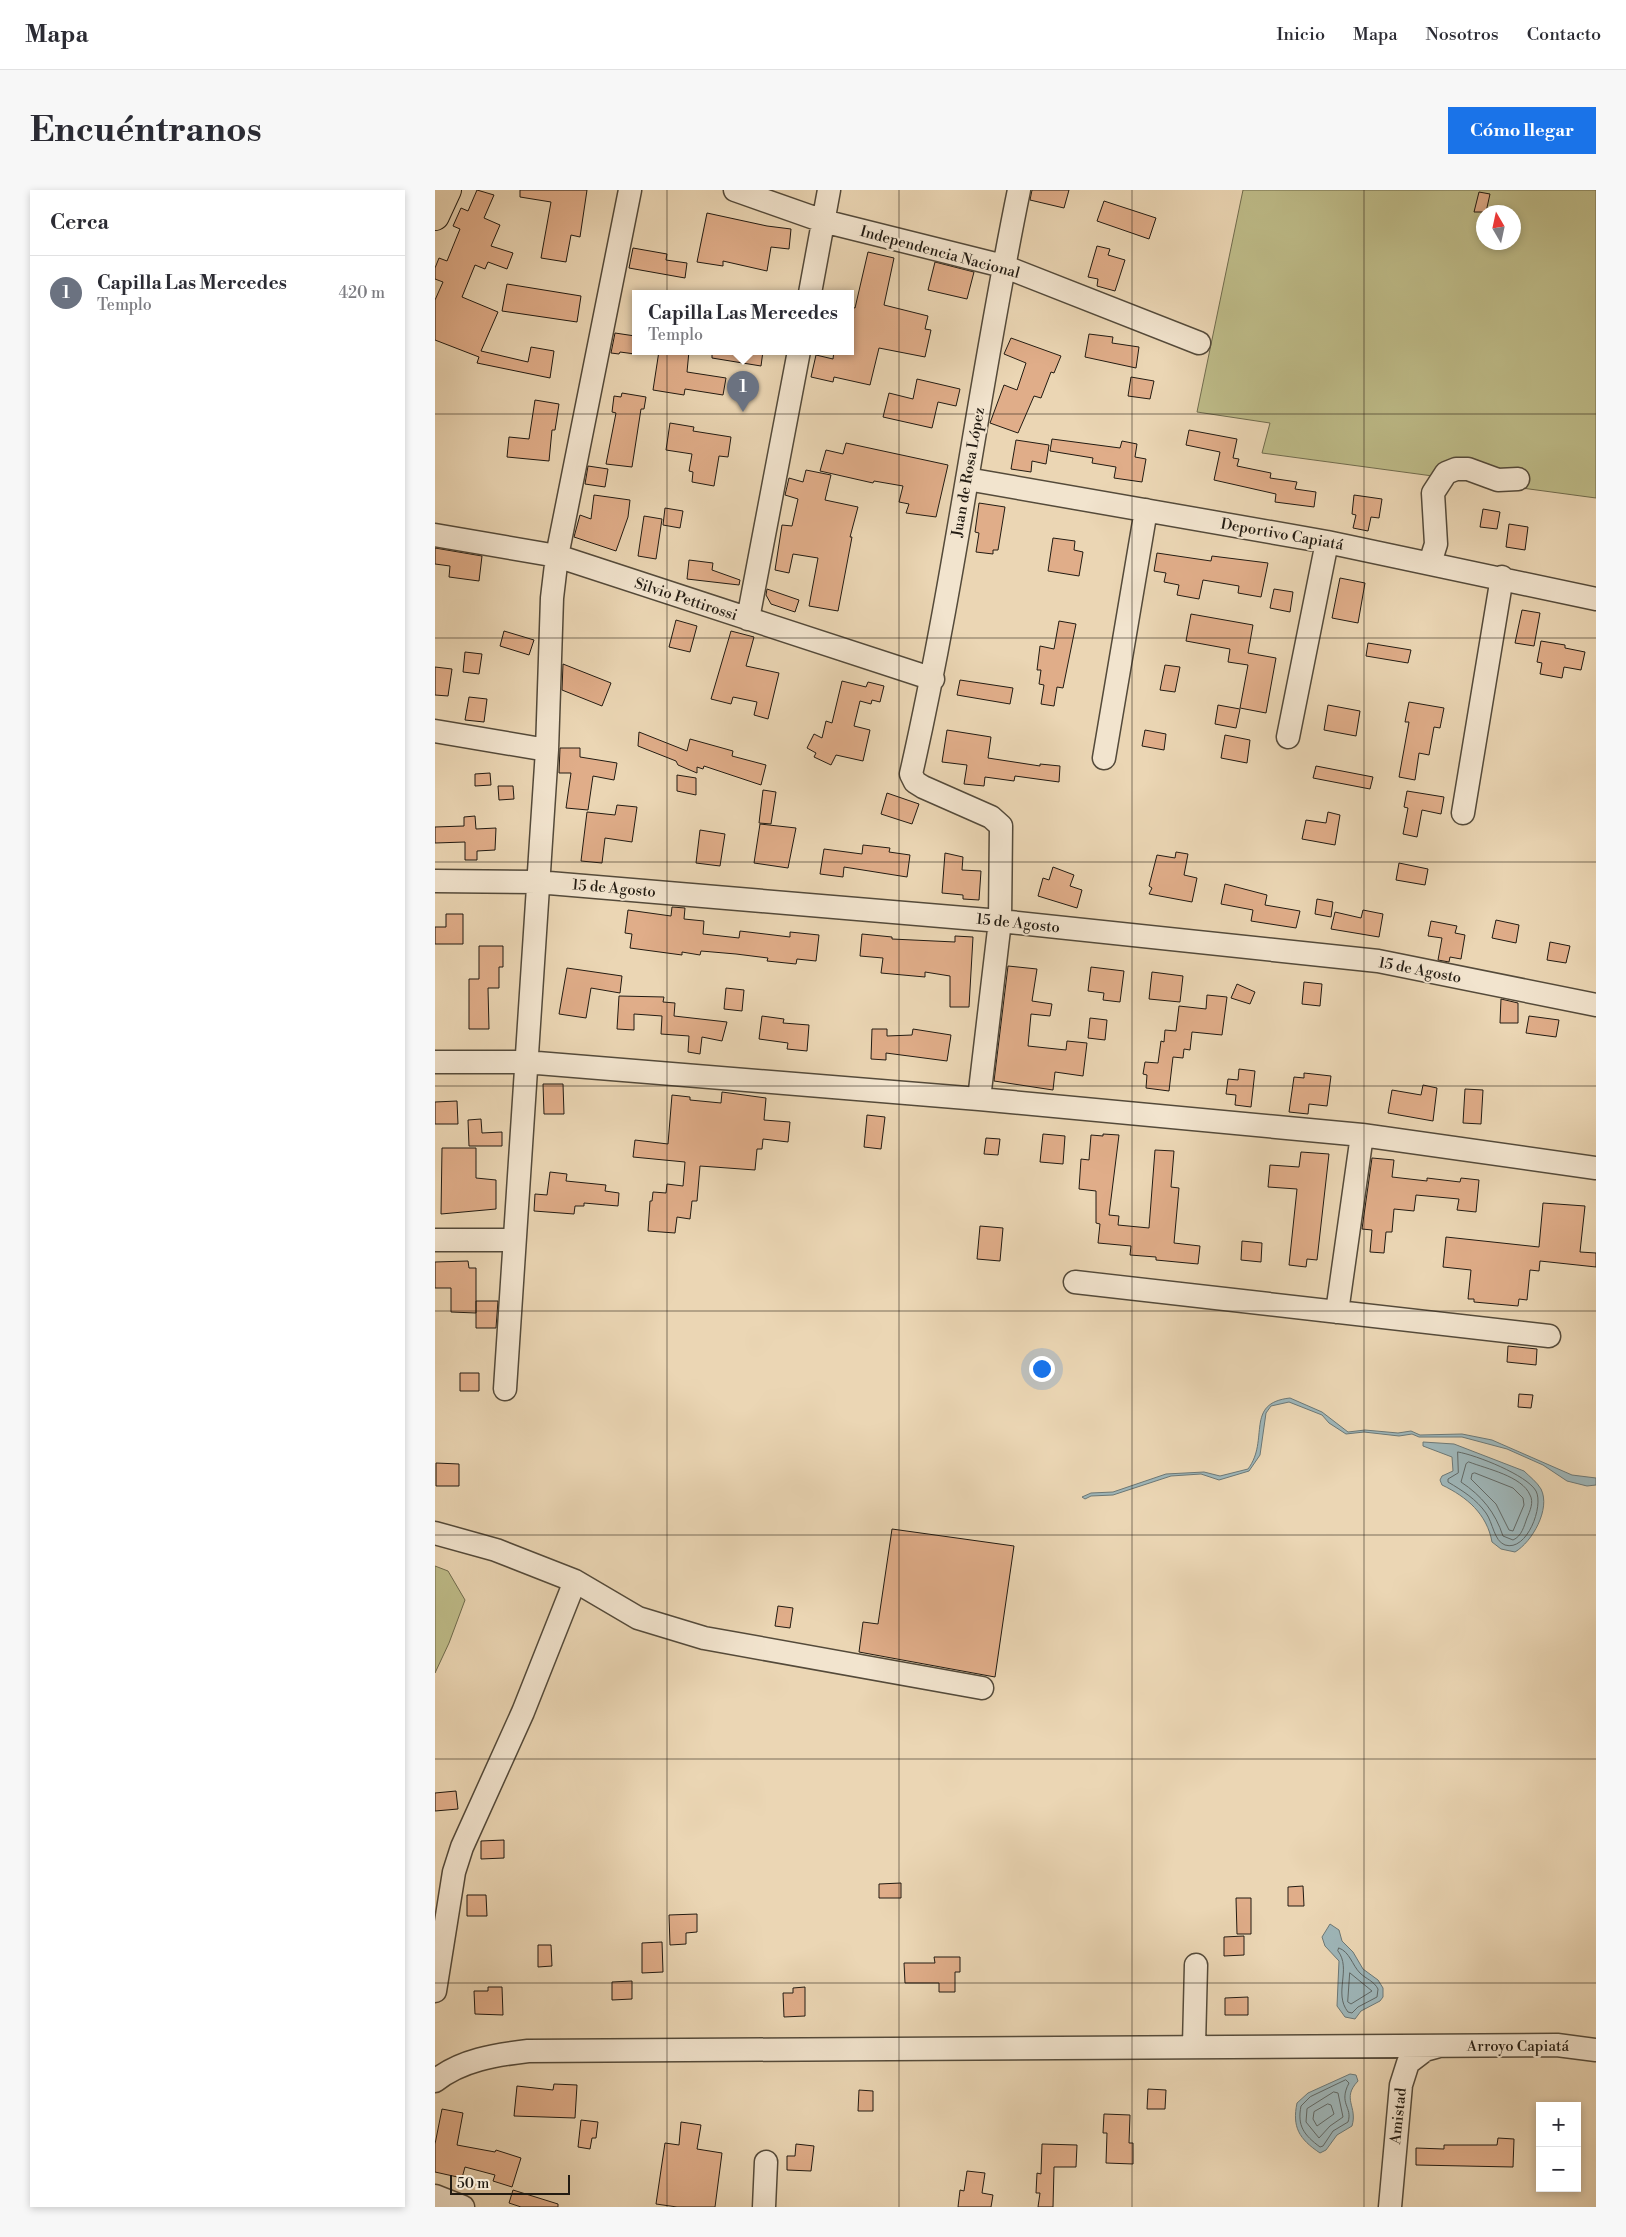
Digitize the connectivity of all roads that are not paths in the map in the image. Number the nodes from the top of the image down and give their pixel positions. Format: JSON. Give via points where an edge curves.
{"nodes":[{"id":1,"x":447,"y":190,"type":"edge"},
{"id":2,"x":630,"y":190,"type":"edge"},
{"id":3,"x":735,"y":190,"type":"edge"},
{"id":4,"x":829,"y":190,"type":"edge"},
{"id":5,"x":1019,"y":190,"type":"edge"},
{"id":6,"x":435,"y":216,"type":"edge"},
{"id":7,"x":823,"y":221,"type":"junction"},
{"id":8,"x":1003,"y":266,"type":"junction"},
{"id":9,"x":811,"y":290,"type":"edge"},
{"id":10,"x":1199,"y":343,"type":"dead end"},
{"id":11,"x":798,"y":355,"type":"edge"},
{"id":12,"x":967,"y":479,"type":"junction"},
{"id":13,"x":1518,"y":479,"type":"dead end"},
{"id":14,"x":1146,"y":510,"type":"junction"},
{"id":15,"x":435,"y":536,"type":"edge"},
{"id":16,"x":1327,"y":542,"type":"junction"},
{"id":17,"x":557,"y":556,"type":"junction"},
{"id":18,"x":1430,"y":563,"type":"junction"},
{"id":19,"x":1502,"y":578,"type":"junction"},
{"id":20,"x":1596,"y":598,"type":"edge"},
{"id":21,"x":748,"y":619,"type":"junction"},
{"id":22,"x":933,"y":679,"type":"junction"},
{"id":23,"x":435,"y":731,"type":"edge"},
{"id":24,"x":1288,"y":737,"type":"dead end"},
{"id":25,"x":547,"y":750,"type":"junction"},
{"id":26,"x":1103,"y":758,"type":"dead end"},
{"id":27,"x":1463,"y":813,"type":"dead end"},
{"id":28,"x":435,"y":881,"type":"edge"},
{"id":29,"x":537,"y":882,"type":"junction"},
{"id":30,"x":1000,"y":921,"type":"junction"},
{"id":31,"x":1596,"y":1005,"type":"edge"},
{"id":32,"x":435,"y":1062,"type":"edge"},
{"id":33,"x":525,"y":1062,"type":"junction"},
{"id":34,"x":979,"y":1099,"type":"junction"},
{"id":35,"x":1361,"y":1135,"type":"junction"},
{"id":36,"x":1596,"y":1168,"type":"edge"},
{"id":37,"x":435,"y":1240,"type":"edge"},
{"id":38,"x":513,"y":1240,"type":"junction"},
{"id":39,"x":1075,"y":1282,"type":"dead end"},
{"id":40,"x":1337,"y":1312,"type":"junction"},
{"id":41,"x":1549,"y":1336,"type":"dead end"},
{"id":42,"x":505,"y":1390,"type":"dead end"},
{"id":43,"x":435,"y":1533,"type":"edge"},
{"id":44,"x":575,"y":1581,"type":"junction"},
{"id":45,"x":982,"y":1688,"type":"dead end"},
{"id":46,"x":1196,"y":1965,"type":"dead end"},
{"id":47,"x":435,"y":1991,"type":"edge"},
{"id":48,"x":1194,"y":2045,"type":"junction"},
{"id":49,"x":1440,"y":2046,"type":"junction"},
{"id":50,"x":1596,"y":2050,"type":"edge"},
{"id":51,"x":435,"y":2081,"type":"edge"},
{"id":52,"x":766,"y":2162,"type":"dead end"},
{"id":53,"x":435,"y":2196,"type":"edge"},
{"id":54,"x":463,"y":2207,"type":"edge"},
{"id":55,"x":763,"y":2207,"type":"edge"},
{"id":56,"x":1390,"y":2207,"type":"edge"}],
"edges":[{"from":1,"to":6,"type":"main road"},
{"from":2,"to":17,"type":"street"},
{"from":3,"to":7,"type":"street","name":"Independencia Nacional"},
{"from":4,"to":7,"type":"street"},
{"from":5,"to":8,"type":"street","name":"Juan de Rosa López"},
{"from":7,"to":8,"type":"street","name":"Independencia Nacional"},
{"from":7,"to":9,"type":"street"},
{"from":8,"to":10,"type":"street","name":"Independencia Nacional"},
{"from":8,"to":12,"type":"street","name":"Juan de Rosa López"},
{"from":11,"to":21,"type":"street"},
{"from":12,"to":14,"type":"street","name":"Deportivo Capiatá"},
{"from":12,"to":22,"type":"street","name":"Juan de Rosa López"},
{"from":13,"to":18,"type":"street","via":[[1498,480],[1468,469],[1446,473],[1433,493],[1436,544]]},
{"from":14,"to":16,"type":"street","name":"Deportivo Capiatá"},
{"from":14,"to":26,"type":"street"},
{"from":15,"to":17,"type":"street","name":"Silvio Pettirossi"},
{"from":16,"to":18,"type":"street","name":"Deportivo Capiatá"},
{"from":16,"to":24,"type":"street"},
{"from":17,"to":21,"type":"street","name":"Silvio Pettirossi"},
{"from":17,"to":25,"type":"street","via":[[552,598]]},
{"from":18,"to":19,"type":"street","name":"Deportivo Capiatá"},
{"from":19,"to":20,"type":"street","name":"Deportivo Capiatá"},
{"from":19,"to":27,"type":"street"},
{"from":21,"to":22,"type":"street","name":"Silvio Pettirossi"},
{"from":22,"to":30,"type":"street","name":"Juan de Rosa López","via":[[911,774],[923,787],[991,817],[1001,826]]},
{"from":23,"to":25,"type":"street"},
{"from":25,"to":29,"type":"street"},
{"from":28,"to":29,"type":"street","name":"15 de Agosto"},
{"from":29,"to":30,"type":"street","name":"15 de Agosto"},
{"from":29,"to":33,"type":"street"},
{"from":30,"to":31,"type":"street","name":"15 de Agosto","via":[[1378,961]]},
{"from":30,"to":34,"type":"street"},
{"from":32,"to":33,"type":"street"},
{"from":33,"to":34,"type":"street"},
{"from":33,"to":38,"type":"street"},
{"from":34,"to":35,"type":"street"},
{"from":35,"to":36,"type":"street"},
{"from":35,"to":40,"type":"street"},
{"from":37,"to":38,"type":"street"},
{"from":38,"to":42,"type":"street"},
{"from":39,"to":40,"type":"street"},
{"from":40,"to":41,"type":"street"},
{"from":43,"to":44,"type":"street","via":[[496,1550]]},
{"from":44,"to":45,"type":"street","via":[[638,1618],[671,1630]]},
{"from":44,"to":47,"type":"street","via":[[519,1720],[461,1847]]},
{"from":46,"to":48,"type":"street"},
{"from":48,"to":49,"type":"street","name":"Arroyo Capiatá"},
{"from":48,"to":51,"type":"street","name":"Arroyo Capiatá","via":[[808,2051],[528,2051],[471,2062],[446,2072]]},
{"from":49,"to":50,"type":"street","name":"Arroyo Capiatá","via":[[1557,2045]]},
{"from":49,"to":56,"type":"street","name":"Amistad","via":[[1425,2050],[1408,2063],[1401,2084]]},
{"from":52,"to":55,"type":"street"},
{"from":53,"to":54,"type":"street"}]}
